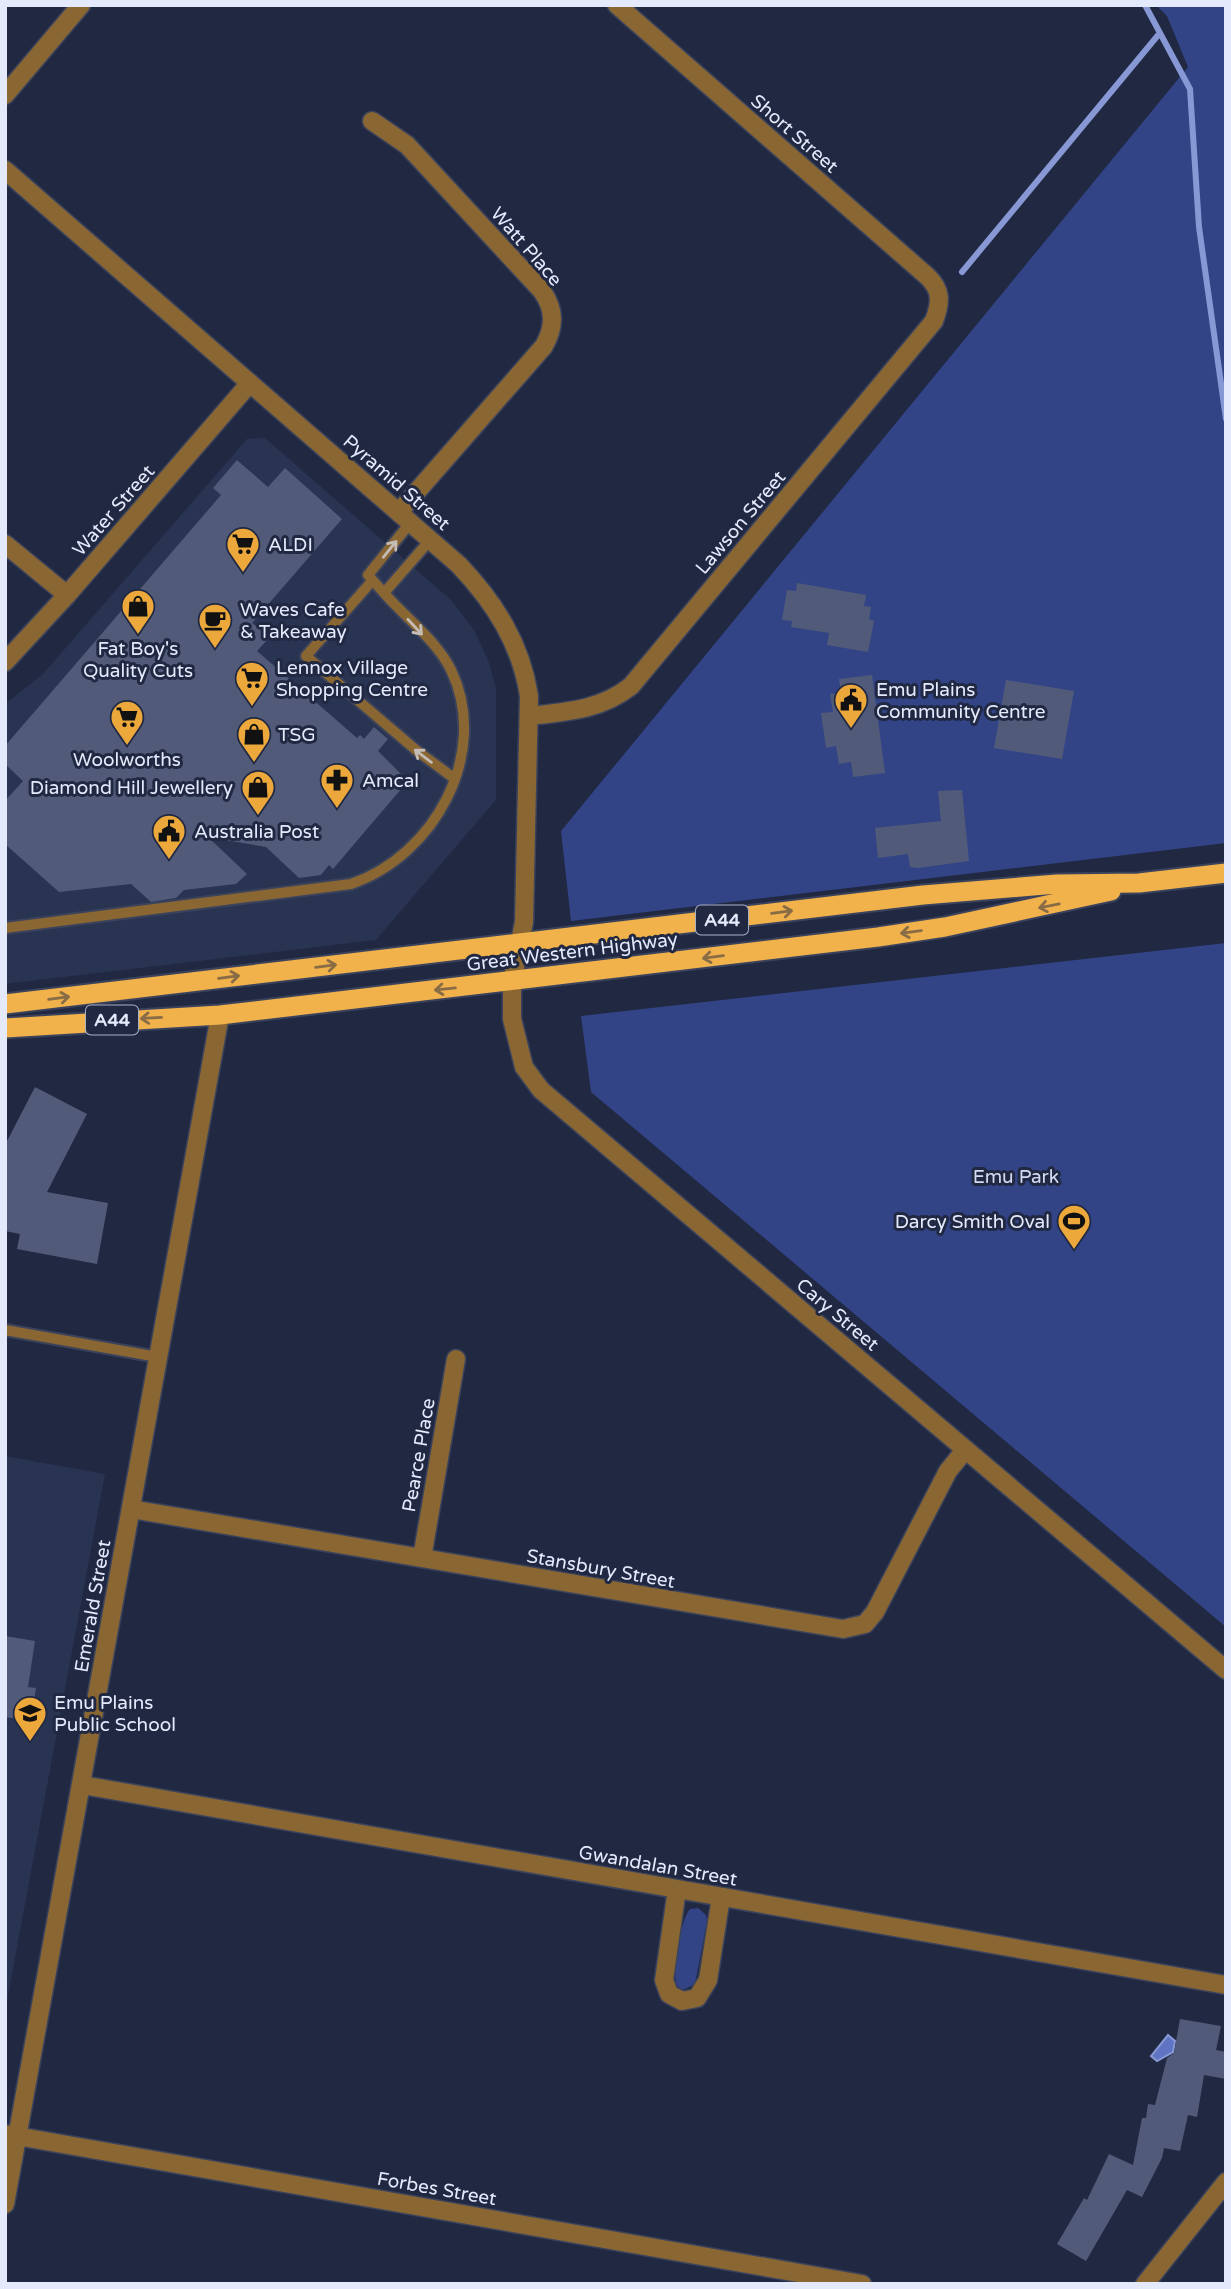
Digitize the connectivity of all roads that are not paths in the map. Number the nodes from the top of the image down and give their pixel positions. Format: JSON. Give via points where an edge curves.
{"nodes":[{"id":1,"x":81,"y":5,"type":"edge"},
{"id":2,"x":629,"y":9,"type":"edge"},
{"id":3,"x":5,"y":95,"type":"edge"},
{"id":4,"x":372,"y":121,"type":"dead end"},
{"id":5,"x":5,"y":170,"type":"edge"},
{"id":6,"x":940,"y":297,"type":"joint"},
{"id":7,"x":250,"y":383,"type":"junction"},
{"id":8,"x":405,"y":517,"type":"junction"},
{"id":9,"x":431,"y":539,"type":"junction"},
{"id":10,"x":5,"y":544,"type":"edge"},
{"id":11,"x":370,"y":578,"type":"junction"},
{"id":12,"x":384,"y":593,"type":"junction"},
{"id":13,"x":67,"y":596,"type":"junction"},
{"id":14,"x":5,"y":662,"type":"edge"},
{"id":15,"x":529,"y":716,"type":"junction"},
{"id":16,"x":455,"y":779,"type":"junction"},
{"id":17,"x":1226,"y":873,"type":"edge"},
{"id":18,"x":1139,"y":883,"type":"junction"},
{"id":19,"x":5,"y":928,"type":"edge"},
{"id":20,"x":520,"y":944,"type":"junction"},
{"id":21,"x":512,"y":982,"type":"junction"},
{"id":22,"x":5,"y":1004,"type":"edge"},
{"id":23,"x":219,"y":1015,"type":"junction"},
{"id":24,"x":5,"y":1027,"type":"edge"},
{"id":25,"x":5,"y":1330,"type":"edge"},
{"id":26,"x":158,"y":1357,"type":"junction"},
{"id":27,"x":456,"y":1359,"type":"dead end"},
{"id":28,"x":965,"y":1450,"type":"junction"},
{"id":29,"x":131,"y":1510,"type":"junction"},
{"id":30,"x":422,"y":1558,"type":"junction"},
{"id":31,"x":1226,"y":1670,"type":"edge"},
{"id":32,"x":82,"y":1785,"type":"junction"},
{"id":33,"x":677,"y":1889,"type":"junction"},
{"id":34,"x":721,"y":1897,"type":"junction"},
{"id":35,"x":1226,"y":1985,"type":"edge"},
{"id":36,"x":12,"y":2135,"type":"edge"},
{"id":37,"x":1226,"y":2182,"type":"edge"},
{"id":38,"x":5,"y":2204,"type":"edge"},
{"id":39,"x":862,"y":2284,"type":"edge"},
{"id":40,"x":1145,"y":2284,"type":"edge"}],
"edges":[{"from":1,"to":3,"type":"street"},
{"from":2,"to":6,"type":"street","name":"Short Street","via":[[937,285]]},
{"from":4,"to":8,"type":"street","name":"Watt Place","via":[[407,145],[542,291],[553,312],[544,346]]},
{"from":5,"to":7,"type":"street","name":"Pyramid Street"},
{"from":6,"to":15,"type":"street","name":"Lawson Street","via":[[934,321],[641,676],[606,703]]},
{"from":7,"to":8,"type":"street","name":"Pyramid Street"},
{"from":7,"to":13,"type":"street","name":"Water Street"},
{"from":8,"to":9,"type":"street","name":"Pyramid Street"},
{"from":11,"to":8,"type":"lane","one_way":true},
{"from":9,"to":12,"type":"lane"},
{"from":9,"to":15,"type":"street","name":"Pyramid Street","via":[[474,581],[507,626],[527,681]]},
{"from":10,"to":13,"type":"street"},
{"from":11,"to":12,"type":"lane"},
{"from":16,"to":11,"type":"lane","one_way":true,"via":[[306,656]]},
{"from":12,"to":16,"type":"lane","one_way":true,"via":[[448,665],[459,691],[464,740]]},
{"from":13,"to":14,"type":"street","name":"Water Street"},
{"from":15,"to":20,"type":"street","name":"Pyramid Street"},
{"from":16,"to":19,"type":"lane","via":[[443,806],[406,851],[367,879]]},
{"from":17,"to":18,"type":"highway","name":"Great Western Highway","number":"A44"},
{"from":20,"to":18,"type":"highway","name":"Great Western Highway","number":"A44","one_way":true,"via":[[923,895],[1057,884]]},
{"from":18,"to":21,"type":"highway","name":"Great Western Highway","number":"A44","one_way":true,"via":[[945,927]]},
{"from":20,"to":21,"type":"street","name":"Cary Street"},
{"from":22,"to":20,"type":"highway","name":"Great Western Highway","number":"A44","one_way":true},
{"from":21,"to":23,"type":"highway","name":"Great Western Highway","number":"A44","one_way":true},
{"from":21,"to":28,"type":"street","name":"Cary Street","via":[[512,1019],[519,1052],[541,1090]]},
{"from":23,"to":24,"type":"highway","name":"Great Western Highway","number":"A44","one_way":true},
{"from":23,"to":26,"type":"street","name":"Emerald Street"},
{"from":25,"to":26,"type":"lane"},
{"from":26,"to":29,"type":"street","name":"Emerald Street"},
{"from":27,"to":30,"type":"street","name":"Pearce Place"},
{"from":28,"to":30,"type":"street","name":"Stansbury Street","via":[[948,1471],[875,1612],[854,1628],[832,1629]]},
{"from":28,"to":31,"type":"street","name":"Cary Street"},
{"from":29,"to":30,"type":"street","name":"Stansbury Street"},
{"from":29,"to":32,"type":"street","name":"Emerald Street"},
{"from":32,"to":33,"type":"street","name":"Gwandalan Street"},
{"from":32,"to":36,"type":"street","name":"Emerald Street"},
{"from":33,"to":34,"type":"street","name":"Gwandalan Street"},
{"from":33,"to":34,"type":"street","via":[[664,1980],[669,1994],[682,2001],[697,1998],[706,1986]]},
{"from":34,"to":35,"type":"street","name":"Gwandalan Street"},
{"from":36,"to":38,"type":"street","name":"Emerald Street"},
{"from":36,"to":39,"type":"street","name":"Forbes Street"},
{"from":37,"to":40,"type":"street"}]}
